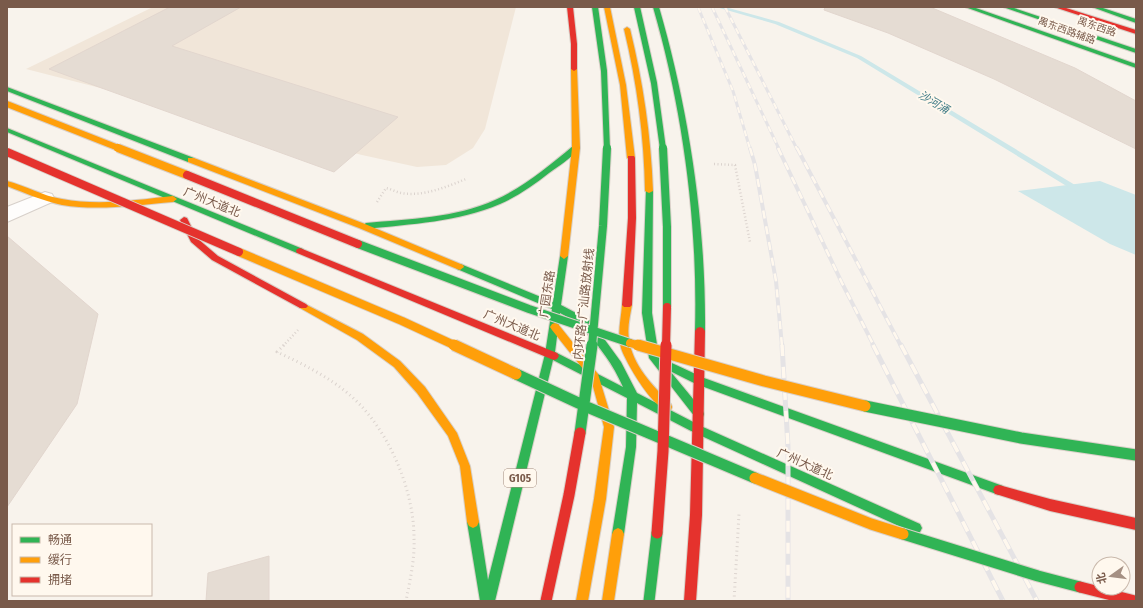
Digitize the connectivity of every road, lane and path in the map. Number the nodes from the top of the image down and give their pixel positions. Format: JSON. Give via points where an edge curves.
{"nodes":[{"id":1,"x":570,"y":7,"type":"edge"},
{"id":2,"x":595,"y":7,"type":"edge"},
{"id":3,"x":607,"y":7,"type":"edge"},
{"id":4,"x":637,"y":7,"type":"edge"},
{"id":5,"x":656,"y":7,"type":"edge"},
{"id":6,"x":968,"y":7,"type":"edge"},
{"id":7,"x":1006,"y":7,"type":"edge"},
{"id":8,"x":1058,"y":7,"type":"edge"},
{"id":9,"x":1097,"y":8,"type":"edge"},
{"id":10,"x":1090,"y":17,"type":"junction"},
{"id":11,"x":1136,"y":21,"type":"edge"},
{"id":12,"x":625,"y":22,"type":"dead end"},
{"id":13,"x":1136,"y":32,"type":"edge"},
{"id":14,"x":1089,"y":34,"type":"junction"},
{"id":15,"x":1078,"y":45,"type":"junction"},
{"id":16,"x":1136,"y":50,"type":"edge"},
{"id":17,"x":1136,"y":66,"type":"edge"},
{"id":18,"x":7,"y":89,"type":"edge"},
{"id":19,"x":7,"y":104,"type":"edge"},
{"id":20,"x":7,"y":130,"type":"edge"},
{"id":21,"x":576,"y":148,"type":"junction"},
{"id":22,"x":7,"y":152,"type":"edge"},
{"id":23,"x":735,"y":165,"type":"dead end"},
{"id":24,"x":466,"y":179,"type":"dead end"},
{"id":25,"x":7,"y":183,"type":"edge"},
{"id":26,"x":386,"y":188,"type":"dead end"},
{"id":27,"x":45,"y":198,"type":"junction"},
{"id":28,"x":173,"y":200,"type":"junction"},
{"id":29,"x":7,"y":215,"type":"edge"},
{"id":30,"x":362,"y":226,"type":"junction"},
{"id":31,"x":750,"y":242,"type":"dead end"},
{"id":32,"x":557,"y":307,"type":"junction"},
{"id":33,"x":314,"y":313,"type":"junction"},
{"id":34,"x":579,"y":319,"type":"junction"},
{"id":35,"x":555,"y":327,"type":"junction"},
{"id":36,"x":624,"y":343,"type":"junction"},
{"id":37,"x":550,"y":354,"type":"junction"},
{"id":38,"x":654,"y":358,"type":"junction"},
{"id":39,"x":595,"y":377,"type":"junction"},
{"id":40,"x":700,"y":381,"type":"junction"},
{"id":41,"x":632,"y":394,"type":"junction"},
{"id":42,"x":699,"y":414,"type":"junction"},
{"id":43,"x":680,"y":421,"type":"junction"},
{"id":44,"x":699,"y":430,"type":"junction"},
{"id":45,"x":1136,"y":455,"type":"edge"},
{"id":46,"x":739,"y":514,"type":"dead end"},
{"id":47,"x":1136,"y":524,"type":"edge"},
{"id":48,"x":1073,"y":595,"type":"dead end"},
{"id":49,"x":406,"y":601,"type":"edge"},
{"id":50,"x":487,"y":601,"type":"edge"},
{"id":51,"x":546,"y":601,"type":"edge"},
{"id":52,"x":582,"y":601,"type":"edge"},
{"id":53,"x":608,"y":601,"type":"edge"},
{"id":54,"x":649,"y":601,"type":"edge"},
{"id":55,"x":690,"y":601,"type":"edge"},
{"id":56,"x":734,"y":601,"type":"edge"},
{"id":57,"x":1135,"y":601,"type":"edge"}],
"edges":[{"from":1,"to":21,"type":"main road","name":"广园东路","via":[[574,44]]},
{"from":2,"to":51,"type":"main road","name":"内环路-广汕路放射线","bridge":true,"via":[[604,64],[609,130],[598,300],[587,393]]},
{"from":3,"to":36,"type":"main road","via":[[628,112],[632,176],[630,266]]},
{"from":4,"to":54,"type":"main road","bridge":true,"via":[[660,110],[669,257],[666,389]]},
{"from":5,"to":40,"type":"main road","via":[[676,81],[691,177],[701,306]]},
{"from":6,"to":15,"type":"main road","name":"禺东西路辅路"},
{"from":7,"to":14,"type":"main road","name":"禺东西路"},
{"from":8,"to":10,"type":"main road","name":"禺东西路"},
{"from":9,"to":10,"type":"main road"},
{"from":9,"to":11,"type":"main road"},
{"from":10,"to":13,"type":"main road","name":"禺东西路"},
{"from":12,"to":38,"type":"main road","via":[[636,61],[648,162],[647,313]]},
{"from":14,"to":15,"type":"main road"},
{"from":14,"to":16,"type":"main road","name":"禺东西路"},
{"from":15,"to":17,"type":"main road","name":"禺东西路辅路"},
{"from":18,"to":30,"type":"main road"},
{"from":19,"to":45,"type":"main road","name":"广州大道北","bridge":true,"via":[[272,211],[518,305],[709,368],[946,424]]},
{"from":20,"to":28,"type":"main road","name":"广州大道北"},
{"from":21,"to":30,"type":"main road","via":[[543,176],[498,202],[461,214]]},
{"from":21,"to":32,"type":"main road","name":"广园东路"},
{"from":22,"to":57,"type":"main road","bridge":true,"via":[[402,321],[588,407],[806,499],[871,524],[1038,576]]},
{"from":23,"to":31,"type":"path"},
{"from":24,"to":26,"type":"path","via":[[433,190],[414,193],[402,193]]},
{"from":25,"to":27,"type":"main road"},
{"from":27,"to":28,"type":"main road","via":[[98,204]]},
{"from":27,"to":29,"type":"street"},
{"from":28,"to":33,"type":"main road","via":[[194,240],[215,258]]},
{"from":28,"to":37,"type":"main road","name":"广州大道北"},
{"from":30,"to":32,"type":"main road"},
{"from":32,"to":34,"type":"main road"},
{"from":32,"to":35,"type":"main road","name":"广园东路"},
{"from":33,"to":49,"type":"path","via":[[277,352],[332,382],[365,409],[381,430],[408,496],[414,529],[413,566]]},
{"from":33,"to":50,"type":"main road","via":[[360,337],[397,364],[421,390],[452,432],[465,466]]},
{"from":34,"to":36,"type":"main road"},
{"from":34,"to":41,"type":"main road","via":[[602,343],[618,365]]},
{"from":35,"to":37,"type":"main road","name":"广园东路"},
{"from":35,"to":39,"type":"main road"},
{"from":36,"to":38,"type":"main road"},
{"from":36,"to":43,"type":"main road","via":[[653,394]]},
{"from":37,"to":39,"type":"main road","name":"广州大道北"},
{"from":37,"to":50,"type":"main road","name":"广园东路","number":"G105"},
{"from":38,"to":40,"type":"main road"},
{"from":38,"to":42,"type":"main road"},
{"from":39,"to":41,"type":"main road","name":"广州大道北"},
{"from":39,"to":52,"type":"main road","via":[[609,427],[600,499]]},
{"from":40,"to":42,"type":"main road"},
{"from":40,"to":47,"type":"main road","via":[[985,486],[1050,505]]},
{"from":41,"to":43,"type":"main road","name":"广州大道北"},
{"from":41,"to":53,"type":"main road","via":[[631,447]]},
{"from":42,"to":44,"type":"main road"},
{"from":43,"to":44,"type":"main road","name":"广州大道北"},
{"from":44,"to":48,"type":"main road","name":"广州大道北","via":[[977,556]]},
{"from":44,"to":55,"type":"main road"},
{"from":46,"to":56,"type":"path"}]}
